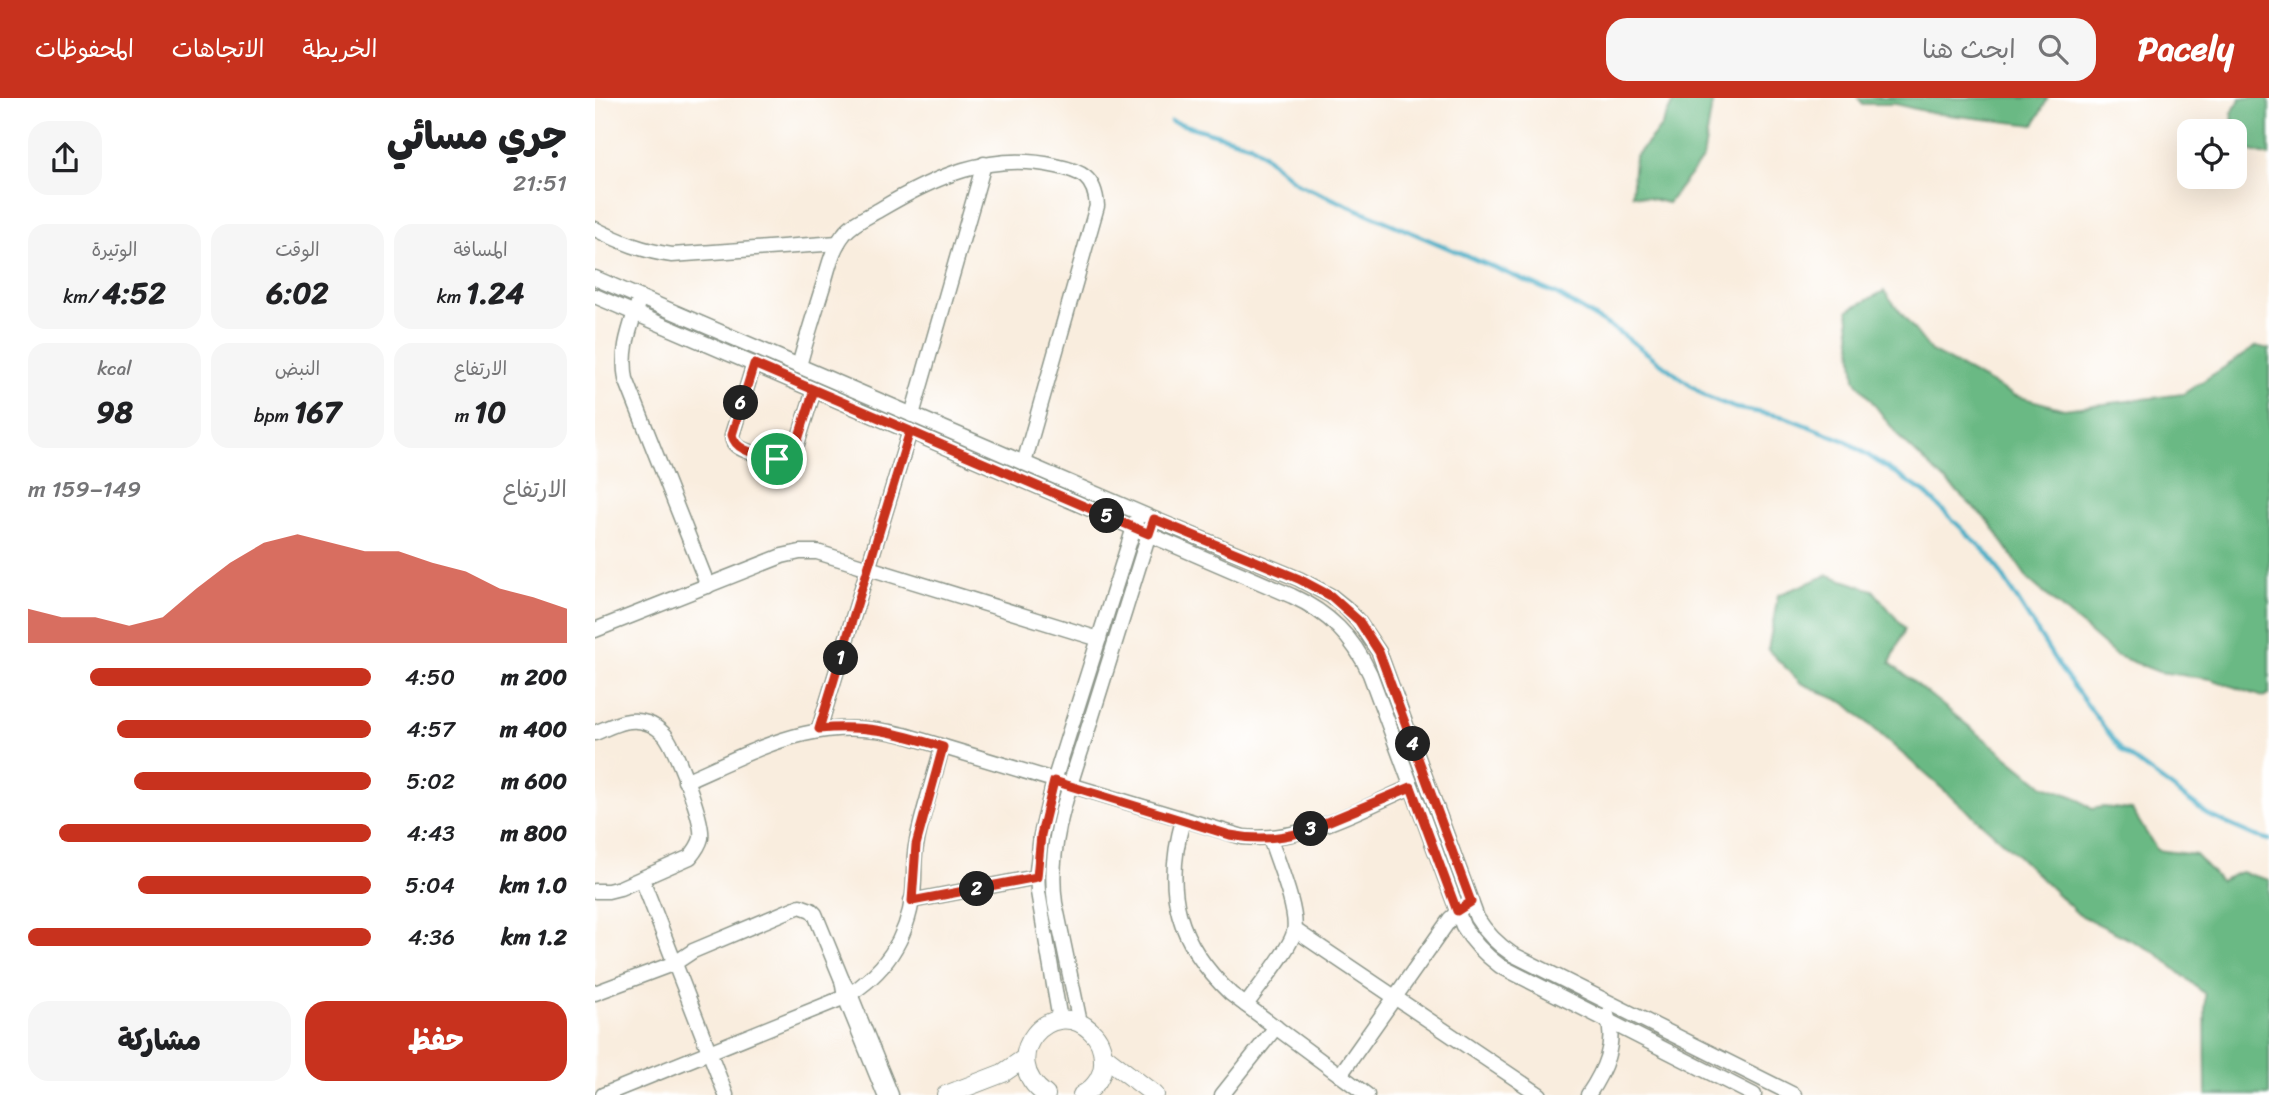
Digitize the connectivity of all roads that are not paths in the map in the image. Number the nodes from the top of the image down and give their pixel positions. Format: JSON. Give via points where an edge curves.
{"nodes":[{"id":1,"x":984,"y":164,"type":"junction"},
{"id":2,"x":595,"y":229,"type":"edge"},
{"id":3,"x":838,"y":243,"type":"junction"},
{"id":4,"x":595,"y":278,"type":"edge"},
{"id":5,"x":595,"y":296,"type":"edge"},
{"id":6,"x":640,"y":298,"type":"junction"},
{"id":7,"x":635,"y":313,"type":"junction"},
{"id":8,"x":754,"y":364,"type":"junction"},
{"id":9,"x":799,"y":366,"type":"junction"},
{"id":10,"x":814,"y":390,"type":"junction"},
{"id":11,"x":912,"y":415,"type":"junction"},
{"id":12,"x":910,"y":431,"type":"junction"},
{"id":13,"x":1024,"y":463,"type":"junction"},
{"id":14,"x":1139,"y":513,"type":"junction"},
{"id":15,"x":1151,"y":526,"type":"junction"},
{"id":16,"x":1134,"y":527,"type":"junction"},
{"id":17,"x":868,"y":567,"type":"junction"},
{"id":18,"x":708,"y":586,"type":"junction"},
{"id":19,"x":595,"y":630,"type":"edge"},
{"id":20,"x":1099,"y":639,"type":"junction"},
{"id":21,"x":819,"y":729,"type":"junction"},
{"id":22,"x":595,"y":733,"type":"edge"},
{"id":23,"x":943,"y":747,"type":"junction"},
{"id":24,"x":685,"y":781,"type":"junction"},
{"id":25,"x":1054,"y":781,"type":"junction"},
{"id":26,"x":1070,"y":787,"type":"junction"},
{"id":27,"x":1411,"y":787,"type":"junction"},
{"id":28,"x":1183,"y":820,"type":"junction"},
{"id":29,"x":1270,"y":838,"type":"junction"},
{"id":30,"x":1037,"y":874,"type":"junction"},
{"id":31,"x":642,"y":879,"type":"junction"},
{"id":32,"x":595,"y":891,"type":"edge"},
{"id":33,"x":912,"y":898,"type":"junction"},
{"id":34,"x":1471,"y":902,"type":"junction"},
{"id":35,"x":1457,"y":911,"type":"junction"},
{"id":36,"x":1295,"y":930,"type":"junction"},
{"id":37,"x":673,"y":959,"type":"junction"},
{"id":38,"x":595,"y":986,"type":"edge"},
{"id":39,"x":595,"y":993,"type":"edge"},
{"id":40,"x":848,"y":996,"type":"junction"},
{"id":41,"x":1394,"y":997,"type":"junction"},
{"id":42,"x":1602,"y":1000,"type":"junction"},
{"id":43,"x":1246,"y":1005,"type":"junction"},
{"id":44,"x":1060,"y":1020,"type":"junction"},
{"id":45,"x":1609,"y":1022,"type":"junction"},
{"id":46,"x":1080,"y":1023,"type":"junction"},
{"id":47,"x":1276,"y":1027,"type":"junction"},
{"id":48,"x":710,"y":1052,"type":"junction"},
{"id":49,"x":1104,"y":1056,"type":"junction"},
{"id":50,"x":1025,"y":1058,"type":"junction"},
{"id":51,"x":1340,"y":1075,"type":"junction"},
{"id":52,"x":1094,"y":1092,"type":"edge"},
{"id":53,"x":603,"y":1095,"type":"edge"},
{"id":54,"x":726,"y":1095,"type":"edge"},
{"id":55,"x":885,"y":1095,"type":"edge"},
{"id":56,"x":891,"y":1095,"type":"edge"},
{"id":57,"x":946,"y":1095,"type":"edge"},
{"id":58,"x":1046,"y":1095,"type":"edge"},
{"id":59,"x":1155,"y":1095,"type":"edge"},
{"id":60,"x":1222,"y":1095,"type":"edge"},
{"id":61,"x":1367,"y":1095,"type":"edge"},
{"id":62,"x":1540,"y":1095,"type":"edge"},
{"id":63,"x":1588,"y":1095,"type":"edge"},
{"id":64,"x":1753,"y":1095,"type":"edge"},
{"id":65,"x":1794,"y":1095,"type":"edge"}],
"edges":[{"from":1,"to":3,"type":"street","via":[[904,194],[855,224]]},
{"from":1,"to":11,"type":"street"},
{"from":1,"to":13,"type":"street","via":[[1035,161],[1067,168],[1086,177],[1096,195],[1095,216]]},
{"from":2,"to":3,"type":"street","via":[[626,245],[672,255]]},
{"from":3,"to":9,"type":"street"},
{"from":4,"to":6,"type":"street"},
{"from":5,"to":7,"type":"street"},
{"from":6,"to":7,"type":"street"},
{"from":6,"to":9,"type":"street"},
{"from":7,"to":8,"type":"street"},
{"from":7,"to":18,"type":"street","via":[[625,345],[626,379]]},
{"from":8,"to":10,"type":"street"},
{"from":8,"to":10,"type":"street","via":[[732,435],[741,449],[777,459],[791,456]]},
{"from":9,"to":11,"type":"street"},
{"from":10,"to":12,"type":"street"},
{"from":11,"to":13,"type":"street"},
{"from":12,"to":16,"type":"street"},
{"from":12,"to":17,"type":"street"},
{"from":13,"to":14,"type":"street"},
{"from":14,"to":15,"type":"street"},
{"from":14,"to":16,"type":"street"},
{"from":15,"to":16,"type":"street"},
{"from":15,"to":26,"type":"street"},
{"from":15,"to":27,"type":"street","via":[[1309,604],[1339,627],[1366,666]]},
{"from":15,"to":34,"type":"street","via":[[1299,579],[1331,596],[1359,621],[1386,669]]},
{"from":16,"to":20,"type":"street"},
{"from":17,"to":18,"type":"street","via":[[817,552],[800,552]]},
{"from":17,"to":20,"type":"street"},
{"from":17,"to":21,"type":"street"},
{"from":18,"to":19,"type":"street"},
{"from":20,"to":25,"type":"street"},
{"from":21,"to":23,"type":"street","via":[[883,730]]},
{"from":21,"to":24,"type":"street","via":[[772,743]]},
{"from":22,"to":24,"type":"street","via":[[626,721],[649,723],[666,737]]},
{"from":23,"to":25,"type":"street"},
{"from":23,"to":33,"type":"street","via":[[916,845]]},
{"from":24,"to":31,"type":"street","via":[[701,828],[697,849],[690,857]]},
{"from":25,"to":26,"type":"street"},
{"from":25,"to":30,"type":"street"},
{"from":26,"to":28,"type":"street"},
{"from":26,"to":46,"type":"street","via":[[1052,869]]},
{"from":27,"to":29,"type":"street","via":[[1303,832]]},
{"from":27,"to":35,"type":"street"},
{"from":28,"to":29,"type":"street","via":[[1230,835]]},
{"from":28,"to":43,"type":"street","via":[[1174,869],[1179,919],[1206,967]]},
{"from":29,"to":36,"type":"street"},
{"from":30,"to":33,"type":"street"},
{"from":30,"to":44,"type":"street"},
{"from":31,"to":32,"type":"street"},
{"from":31,"to":37,"type":"street"},
{"from":33,"to":40,"type":"street","via":[[894,953]]},
{"from":34,"to":35,"type":"street"},
{"from":34,"to":42,"type":"street","via":[[1486,932],[1498,944]]},
{"from":35,"to":41,"type":"street"},
{"from":35,"to":45,"type":"street","via":[[1472,942],[1500,966]]},
{"from":36,"to":41,"type":"street"},
{"from":36,"to":43,"type":"street"},
{"from":37,"to":38,"type":"street"},
{"from":37,"to":39,"type":"street"},
{"from":37,"to":40,"type":"street","via":[[795,907],[806,907],[815,914]]},
{"from":37,"to":48,"type":"street"},
{"from":40,"to":48,"type":"street"},
{"from":40,"to":55,"type":"street"},
{"from":40,"to":56,"type":"street"},
{"from":41,"to":51,"type":"street"},
{"from":41,"to":62,"type":"street"},
{"from":42,"to":45,"type":"street"},
{"from":42,"to":65,"type":"street"},
{"from":43,"to":47,"type":"street"},
{"from":44,"to":46,"type":"street"},
{"from":44,"to":50,"type":"street","via":[[1035,1032]]},
{"from":45,"to":63,"type":"street","via":[[1609,1055]]},
{"from":45,"to":64,"type":"street"},
{"from":46,"to":49,"type":"street","via":[[1096,1036]]},
{"from":47,"to":51,"type":"street"},
{"from":47,"to":60,"type":"street"},
{"from":48,"to":53,"type":"street"},
{"from":48,"to":54,"type":"street"},
{"from":49,"to":52,"type":"street"},
{"from":49,"to":59,"type":"street"},
{"from":50,"to":57,"type":"street","via":[[1003,1073]]},
{"from":50,"to":58,"type":"street","via":[[1030,1080]]},
{"from":51,"to":61,"type":"street"}]}
